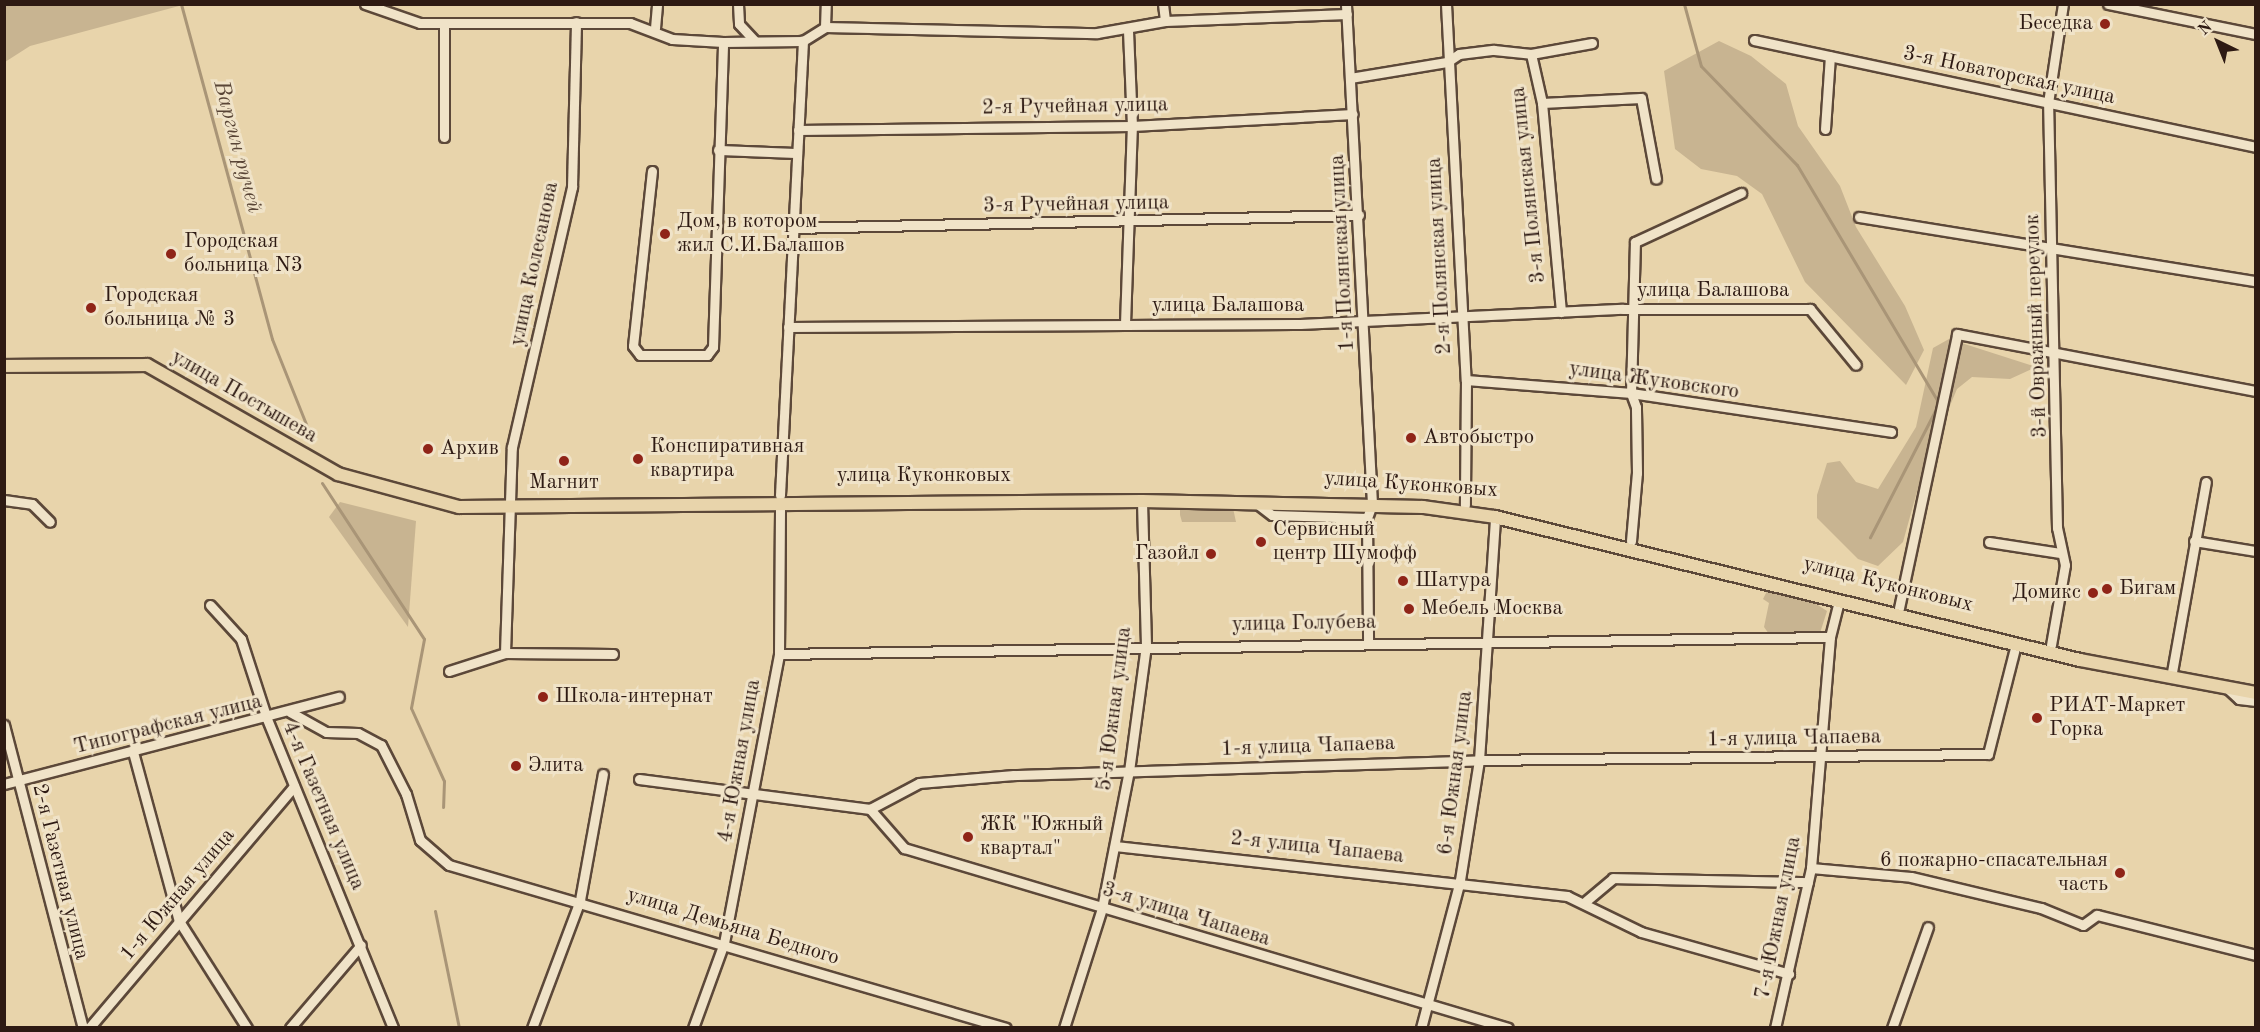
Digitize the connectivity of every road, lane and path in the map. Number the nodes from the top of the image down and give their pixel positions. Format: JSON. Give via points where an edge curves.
{"nodes":[{"id":1,"x":365,"y":4,"type":"edge"},
{"id":2,"x":657,"y":4,"type":"edge"},
{"id":3,"x":738,"y":4,"type":"edge"},
{"id":4,"x":826,"y":4,"type":"edge"},
{"id":5,"x":1163,"y":4,"type":"edge"},
{"id":6,"x":1446,"y":4,"type":"edge"},
{"id":7,"x":2063,"y":4,"type":"edge"},
{"id":8,"x":2108,"y":4,"type":"edge"},
{"id":9,"x":1347,"y":9,"type":"edge"},
{"id":10,"x":1165,"y":21,"type":"junction"},
{"id":11,"x":576,"y":22,"type":"junction"},
{"id":12,"x":444,"y":24,"type":"junction"},
{"id":13,"x":825,"y":27,"type":"junction"},
{"id":14,"x":655,"y":28,"type":"junction"},
{"id":15,"x":1128,"y":32,"type":"junction"},
{"id":16,"x":2256,"y":34,"type":"edge"},
{"id":17,"x":1754,"y":40,"type":"dead end"},
{"id":18,"x":755,"y":41,"type":"junction"},
{"id":19,"x":803,"y":41,"type":"junction"},
{"id":20,"x":723,"y":42,"type":"junction"},
{"id":21,"x":1592,"y":43,"type":"dead end"},
{"id":22,"x":1531,"y":54,"type":"junction"},
{"id":23,"x":1830,"y":56,"type":"junction"},
{"id":24,"x":1447,"y":62,"type":"junction"},
{"id":25,"x":1350,"y":78,"type":"junction"},
{"id":26,"x":1542,"y":103,"type":"junction"},
{"id":27,"x":2048,"y":104,"type":"junction"},
{"id":28,"x":1353,"y":114,"type":"junction"},
{"id":29,"x":1132,"y":126,"type":"junction"},
{"id":30,"x":1825,"y":129,"type":"dead end"},
{"id":31,"x":798,"y":130,"type":"junction"},
{"id":32,"x":444,"y":137,"type":"dead end"},
{"id":33,"x":2256,"y":147,"type":"edge"},
{"id":34,"x":718,"y":150,"type":"junction"},
{"id":35,"x":797,"y":153,"type":"junction"},
{"id":36,"x":651,"y":171,"type":"dead end"},
{"id":37,"x":1656,"y":179,"type":"dead end"},
{"id":38,"x":1741,"y":194,"type":"dead end"},
{"id":39,"x":1359,"y":215,"type":"junction"},
{"id":40,"x":1859,"y":217,"type":"dead end"},
{"id":41,"x":1130,"y":222,"type":"junction"},
{"id":42,"x":793,"y":228,"type":"junction"},
{"id":43,"x":2051,"y":248,"type":"junction"},
{"id":44,"x":2256,"y":281,"type":"edge"},
{"id":45,"x":1561,"y":312,"type":"junction"},
{"id":46,"x":1636,"y":312,"type":"junction"},
{"id":47,"x":1459,"y":317,"type":"junction"},
{"id":48,"x":1365,"y":322,"type":"junction"},
{"id":49,"x":1125,"y":324,"type":"junction"},
{"id":50,"x":788,"y":327,"type":"junction"},
{"id":51,"x":2055,"y":351,"type":"junction"},
{"id":52,"x":1856,"y":365,"type":"dead end"},
{"id":53,"x":4,"y":366,"type":"edge"},
{"id":54,"x":1466,"y":380,"type":"junction"},
{"id":55,"x":2256,"y":391,"type":"edge"},
{"id":56,"x":1631,"y":393,"type":"junction"},
{"id":57,"x":1891,"y":432,"type":"dead end"},
{"id":58,"x":2206,"y":482,"type":"dead end"},
{"id":59,"x":780,"y":498,"type":"junction"},
{"id":60,"x":1142,"y":499,"type":"junction"},
{"id":61,"x":4,"y":500,"type":"edge"},
{"id":62,"x":421,"y":500,"type":"joint"},
{"id":63,"x":1372,"y":502,"type":"junction"},
{"id":64,"x":1256,"y":503,"type":"junction"},
{"id":65,"x":1465,"y":505,"type":"junction"},
{"id":66,"x":511,"y":510,"type":"junction"},
{"id":67,"x":1367,"y":518,"type":"junction"},
{"id":68,"x":1495,"y":518,"type":"junction"},
{"id":69,"x":50,"y":522,"type":"dead end"},
{"id":70,"x":1631,"y":541,"type":"junction"},
{"id":71,"x":2194,"y":541,"type":"junction"},
{"id":72,"x":1989,"y":542,"type":"dead end"},
{"id":73,"x":2256,"y":551,"type":"edge"},
{"id":74,"x":2060,"y":553,"type":"junction"},
{"id":75,"x":1839,"y":601,"type":"junction"},
{"id":76,"x":210,"y":605,"type":"dead end"},
{"id":77,"x":1899,"y":608,"type":"junction"},
{"id":78,"x":1830,"y":638,"type":"junction"},
{"id":79,"x":1490,"y":639,"type":"junction"},
{"id":80,"x":1368,"y":641,"type":"junction"},
{"id":81,"x":2016,"y":644,"type":"junction"},
{"id":82,"x":1146,"y":645,"type":"junction"},
{"id":83,"x":2051,"y":645,"type":"junction"},
{"id":84,"x":506,"y":653,"type":"junction"},
{"id":85,"x":613,"y":654,"type":"dead end"},
{"id":86,"x":779,"y":654,"type":"junction"},
{"id":87,"x":449,"y":671,"type":"dead end"},
{"id":88,"x":2172,"y":672,"type":"junction"},
{"id":89,"x":2256,"y":686,"type":"edge"},
{"id":90,"x":2226,"y":687,"type":"junction"},
{"id":91,"x":2256,"y":693,"type":"edge"},
{"id":92,"x":339,"y":697,"type":"dead end"},
{"id":93,"x":2256,"y":701,"type":"edge"},
{"id":94,"x":290,"y":712,"type":"junction"},
{"id":95,"x":267,"y":719,"type":"junction"},
{"id":96,"x":4,"y":724,"type":"edge"},
{"id":97,"x":133,"y":752,"type":"junction"},
{"id":98,"x":1821,"y":757,"type":"junction"},
{"id":99,"x":1479,"y":760,"type":"junction"},
{"id":100,"x":1129,"y":771,"type":"junction"},
{"id":101,"x":603,"y":774,"type":"dead end"},
{"id":102,"x":639,"y":779,"type":"dead end"},
{"id":103,"x":19,"y":781,"type":"junction"},
{"id":104,"x":4,"y":784,"type":"edge"},
{"id":105,"x":294,"y":786,"type":"junction"},
{"id":106,"x":755,"y":794,"type":"junction"},
{"id":107,"x":870,"y":809,"type":"junction"},
{"id":108,"x":1115,"y":846,"type":"junction"},
{"id":109,"x":1811,"y":868,"type":"junction"},
{"id":110,"x":1460,"y":880,"type":"junction"},
{"id":111,"x":1808,"y":882,"type":"junction"},
{"id":112,"x":580,"y":900,"type":"junction"},
{"id":113,"x":1586,"y":901,"type":"junction"},
{"id":114,"x":1102,"y":908,"type":"junction"},
{"id":115,"x":179,"y":921,"type":"junction"},
{"id":116,"x":1928,"y":927,"type":"dead end"},
{"id":117,"x":724,"y":943,"type":"junction"},
{"id":118,"x":361,"y":945,"type":"junction"},
{"id":119,"x":2256,"y":955,"type":"edge"},
{"id":120,"x":1789,"y":974,"type":"junction"},
{"id":121,"x":1429,"y":1002,"type":"junction"},
{"id":122,"x":83,"y":1028,"type":"edge"},
{"id":123,"x":89,"y":1028,"type":"edge"},
{"id":124,"x":247,"y":1028,"type":"edge"},
{"id":125,"x":290,"y":1028,"type":"edge"},
{"id":126,"x":393,"y":1028,"type":"edge"},
{"id":127,"x":532,"y":1028,"type":"edge"},
{"id":128,"x":693,"y":1028,"type":"edge"},
{"id":129,"x":1006,"y":1028,"type":"edge"},
{"id":130,"x":1064,"y":1028,"type":"edge"},
{"id":131,"x":1421,"y":1028,"type":"edge"},
{"id":132,"x":1508,"y":1028,"type":"edge"},
{"id":133,"x":1775,"y":1028,"type":"edge"},
{"id":134,"x":1892,"y":1028,"type":"edge"}],
"edges":[{"from":1,"to":12,"type":"street","via":[[402,21]]},
{"from":2,"to":14,"type":"street"},
{"from":3,"to":18,"type":"street","via":[[740,24]]},
{"from":4,"to":13,"type":"street"},
{"from":5,"to":10,"type":"street"},
{"from":6,"to":24,"type":"street","name":"2-я Полянская улица"},
{"from":7,"to":27,"type":"street","name":"3-й Овражный переулок"},
{"from":8,"to":16,"type":"street"},
{"from":9,"to":10,"type":"street"},
{"from":9,"to":25,"type":"street","name":"1-я Полянская улица"},
{"from":10,"to":15,"type":"street"},
{"from":11,"to":12,"type":"street"},
{"from":11,"to":14,"type":"street"},
{"from":11,"to":66,"type":"street","name":"улица Колесанова","via":[[572,187],[512,447]]},
{"from":12,"to":32,"type":"street"},
{"from":13,"to":15,"type":"street"},
{"from":13,"to":19,"type":"street"},
{"from":14,"to":20,"type":"street","via":[[672,39]]},
{"from":15,"to":29,"type":"street"},
{"from":17,"to":23,"type":"street","name":"3-я Новаторская улица"},
{"from":18,"to":19,"type":"street"},
{"from":18,"to":20,"type":"street"},
{"from":19,"to":31,"type":"street","name":"4-я Южная улица"},
{"from":20,"to":34,"type":"street"},
{"from":21,"to":22,"type":"street"},
{"from":22,"to":24,"type":"street","via":[[1494,50]]},
{"from":22,"to":26,"type":"street","name":"3-я Полянская улица"},
{"from":23,"to":27,"type":"street","name":"3-я Новаторская улица","via":[[2008,90]]},
{"from":23,"to":30,"type":"street"},
{"from":24,"to":25,"type":"street"},
{"from":24,"to":47,"type":"street","name":"2-я Полянская улица"},
{"from":25,"to":28,"type":"street","name":"1-я Полянская улица"},
{"from":26,"to":37,"type":"street","via":[[1641,98]]},
{"from":26,"to":45,"type":"street","name":"3-я Полянская улица"},
{"from":27,"to":33,"type":"street","name":"3-я Новаторская улица"},
{"from":27,"to":43,"type":"street","name":"3-й Овражный переулок"},
{"from":28,"to":29,"type":"street","name":"2-я Ручейная улица"},
{"from":28,"to":39,"type":"street","name":"1-я Полянская улица"},
{"from":29,"to":31,"type":"street","name":"2-я Ручейная улица"},
{"from":29,"to":41,"type":"street"},
{"from":31,"to":35,"type":"street","name":"4-я Южная улица"},
{"from":34,"to":35,"type":"street"},
{"from":34,"to":36,"type":"street","via":[[713,347],[707,355],[640,355],[633,346]]},
{"from":35,"to":42,"type":"street","name":"4-я Южная улица"},
{"from":38,"to":46,"type":"street","via":[[1635,242]]},
{"from":39,"to":41,"type":"street","name":"3-я Ручейная улица"},
{"from":39,"to":48,"type":"street","name":"1-я Полянская улица"},
{"from":40,"to":43,"type":"street"},
{"from":41,"to":42,"type":"street","name":"3-я Ручейная улица"},
{"from":41,"to":49,"type":"street"},
{"from":42,"to":50,"type":"street","name":"4-я Южная улица"},
{"from":43,"to":44,"type":"street"},
{"from":43,"to":51,"type":"street","name":"3-й Овражный переулок"},
{"from":45,"to":46,"type":"street","name":"улица Балашова"},
{"from":45,"to":47,"type":"street","name":"улица Балашова"},
{"from":46,"to":52,"type":"street","name":"улица Балашова","via":[[1810,309]]},
{"from":46,"to":56,"type":"street"},
{"from":47,"to":48,"type":"street","name":"улица Балашова"},
{"from":47,"to":54,"type":"street","name":"2-я Полянская улица"},
{"from":48,"to":49,"type":"street","name":"улица Балашова"},
{"from":48,"to":63,"type":"street","name":"1-я Полянская улица"},
{"from":49,"to":50,"type":"street","name":"улица Балашова"},
{"from":50,"to":59,"type":"street","name":"4-я Южная улица"},
{"from":51,"to":55,"type":"street"},
{"from":51,"to":74,"type":"street","name":"3-й Овражный переулок"},
{"from":51,"to":77,"type":"street","via":[[1957,334]]},
{"from":53,"to":62,"type":"main road","name":"улица Постышева","via":[[147,365],[338,474]]},
{"from":54,"to":56,"type":"street","name":"улица Жуковского"},
{"from":54,"to":65,"type":"street","name":"2-я Полянская улица"},
{"from":56,"to":57,"type":"street","name":"улица Жуковского"},
{"from":56,"to":70,"type":"street","via":[[1636,407],[1637,473]]},
{"from":58,"to":71,"type":"street"},
{"from":59,"to":60,"type":"main road","name":"улица Куконковых"},
{"from":59,"to":66,"type":"main road","name":"улица Куконковых"},
{"from":59,"to":86,"type":"street","name":"4-я Южная улица"},
{"from":60,"to":63,"type":"main road","name":"улица Куконковых"},
{"from":60,"to":64,"type":"main road","name":"улица Куконковых"},
{"from":60,"to":82,"type":"street","name":"5-я Южная улица"},
{"from":61,"to":69,"type":"street","via":[[32,504]]},
{"from":62,"to":66,"type":"main road","name":"улица Куконковых"},
{"from":63,"to":64,"type":"main road","name":"улица Куконковых"},
{"from":63,"to":65,"type":"main road","name":"улица Куконковых"},
{"from":63,"to":67,"type":"street"},
{"from":63,"to":68,"type":"main road","name":"улица Куконковых"},
{"from":64,"to":67,"type":"street","via":[[1272,516]]},
{"from":65,"to":70,"type":"main road","name":"улица Куконковых"},
{"from":66,"to":84,"type":"street","name":"улица Колесанова"},
{"from":67,"to":80,"type":"street"},
{"from":68,"to":75,"type":"main road","name":"улица Куконковых"},
{"from":68,"to":79,"type":"street","name":"6-я Южная улица"},
{"from":70,"to":77,"type":"main road","name":"улица Куконковых"},
{"from":71,"to":73,"type":"street"},
{"from":71,"to":88,"type":"street"},
{"from":72,"to":74,"type":"street"},
{"from":74,"to":83,"type":"street","name":"3-й Овражный переулок","via":[[2065,565]]},
{"from":75,"to":78,"type":"street","name":"7-я Южная улица"},
{"from":75,"to":81,"type":"main road","name":"улица Куконковых"},
{"from":76,"to":95,"type":"street","name":"4-я Газетная улица","via":[[241,639]]},
{"from":77,"to":83,"type":"main road","name":"улица Куконковых"},
{"from":78,"to":79,"type":"street","name":"улица Голубева"},
{"from":78,"to":98,"type":"street","name":"7-я Южная улица"},
{"from":79,"to":80,"type":"street","name":"улица Голубева"},
{"from":79,"to":99,"type":"street","name":"6-я Южная улица"},
{"from":80,"to":82,"type":"street","name":"улица Голубева"},
{"from":81,"to":90,"type":"main road","name":"улица Куконковых"},
{"from":81,"to":98,"type":"street","name":"1-я улица Чапаева","via":[[1988,754]]},
{"from":82,"to":86,"type":"street","name":"улица Голубева"},
{"from":82,"to":100,"type":"street","name":"5-я Южная улица"},
{"from":83,"to":88,"type":"main road","name":"улица Куконковых"},
{"from":84,"to":85,"type":"street"},
{"from":84,"to":87,"type":"street"},
{"from":86,"to":106,"type":"street","name":"4-я Южная улица"},
{"from":88,"to":89,"type":"main road","name":"улица Куконковых"},
{"from":90,"to":91,"type":"main road","name":"улица Куконковых"},
{"from":90,"to":93,"type":"street","via":[[2239,699]]},
{"from":92,"to":94,"type":"street","name":"Типографская улица"},
{"from":94,"to":95,"type":"street","name":"Типографская улица"},
{"from":94,"to":112,"type":"street","name":"улица Демьяна Бедного","via":[[326,732],[358,733],[381,745],[406,794],[420,840],[448,865]]},
{"from":95,"to":97,"type":"street","name":"Типографская улица"},
{"from":95,"to":105,"type":"street","name":"4-я Газетная улица"},
{"from":96,"to":103,"type":"street","name":"2-я Газетная улица"},
{"from":97,"to":103,"type":"street","name":"Типографская улица"},
{"from":97,"to":115,"type":"street"},
{"from":98,"to":99,"type":"street","name":"1-я улица Чапаева"},
{"from":98,"to":109,"type":"street","name":"7-я Южная улица"},
{"from":99,"to":100,"type":"street","name":"1-я улица Чапаева"},
{"from":99,"to":110,"type":"street","name":"6-я Южная улица"},
{"from":100,"to":107,"type":"street","name":"1-я улица Чапаева","via":[[919,783]]},
{"from":100,"to":108,"type":"street","name":"5-я Южная улица"},
{"from":101,"to":112,"type":"street"},
{"from":102,"to":106,"type":"street"},
{"from":103,"to":104,"type":"street","name":"Типографская улица"},
{"from":103,"to":122,"type":"street","name":"2-я Газетная улица"},
{"from":105,"to":115,"type":"street","name":"1-я Южная улица"},
{"from":105,"to":118,"type":"street","name":"4-я Газетная улица"},
{"from":106,"to":107,"type":"street"},
{"from":106,"to":117,"type":"street","name":"4-я Южная улица"},
{"from":107,"to":114,"type":"street","name":"3-я улица Чапаева","via":[[904,848]]},
{"from":108,"to":110,"type":"street","name":"2-я улица Чапаева"},
{"from":108,"to":114,"type":"street","name":"5-я Южная улица"},
{"from":109,"to":111,"type":"street","name":"7-я Южная улица"},
{"from":109,"to":119,"type":"street","via":[[1911,877],[2041,908],[2083,925],[2097,915]]},
{"from":110,"to":113,"type":"street","name":"2-я улица Чапаева"},
{"from":110,"to":121,"type":"street","name":"6-я Южная улица"},
{"from":111,"to":113,"type":"street","via":[[1613,878]]},
{"from":111,"to":120,"type":"street","name":"7-я Южная улица"},
{"from":112,"to":117,"type":"street","name":"улица Демьяна Бедного"},
{"from":112,"to":127,"type":"street"},
{"from":113,"to":120,"type":"street","name":"2-я улица Чапаева","via":[[1641,932]]},
{"from":114,"to":121,"type":"street","name":"3-я улица Чапаева"},
{"from":114,"to":130,"type":"street","name":"5-я Южная улица"},
{"from":115,"to":123,"type":"street","name":"1-я Южная улица"},
{"from":115,"to":124,"type":"street"},
{"from":116,"to":134,"type":"street"},
{"from":117,"to":128,"type":"street","name":"4-я Южная улица"},
{"from":117,"to":129,"type":"street","name":"улица Демьяна Бедного"},
{"from":118,"to":125,"type":"street"},
{"from":118,"to":126,"type":"street","name":"4-я Газетная улица"},
{"from":120,"to":133,"type":"street","name":"7-я Южная улица"},
{"from":121,"to":131,"type":"street","name":"6-я Южная улица"},
{"from":121,"to":132,"type":"street","name":"3-я улица Чапаева"}]}
